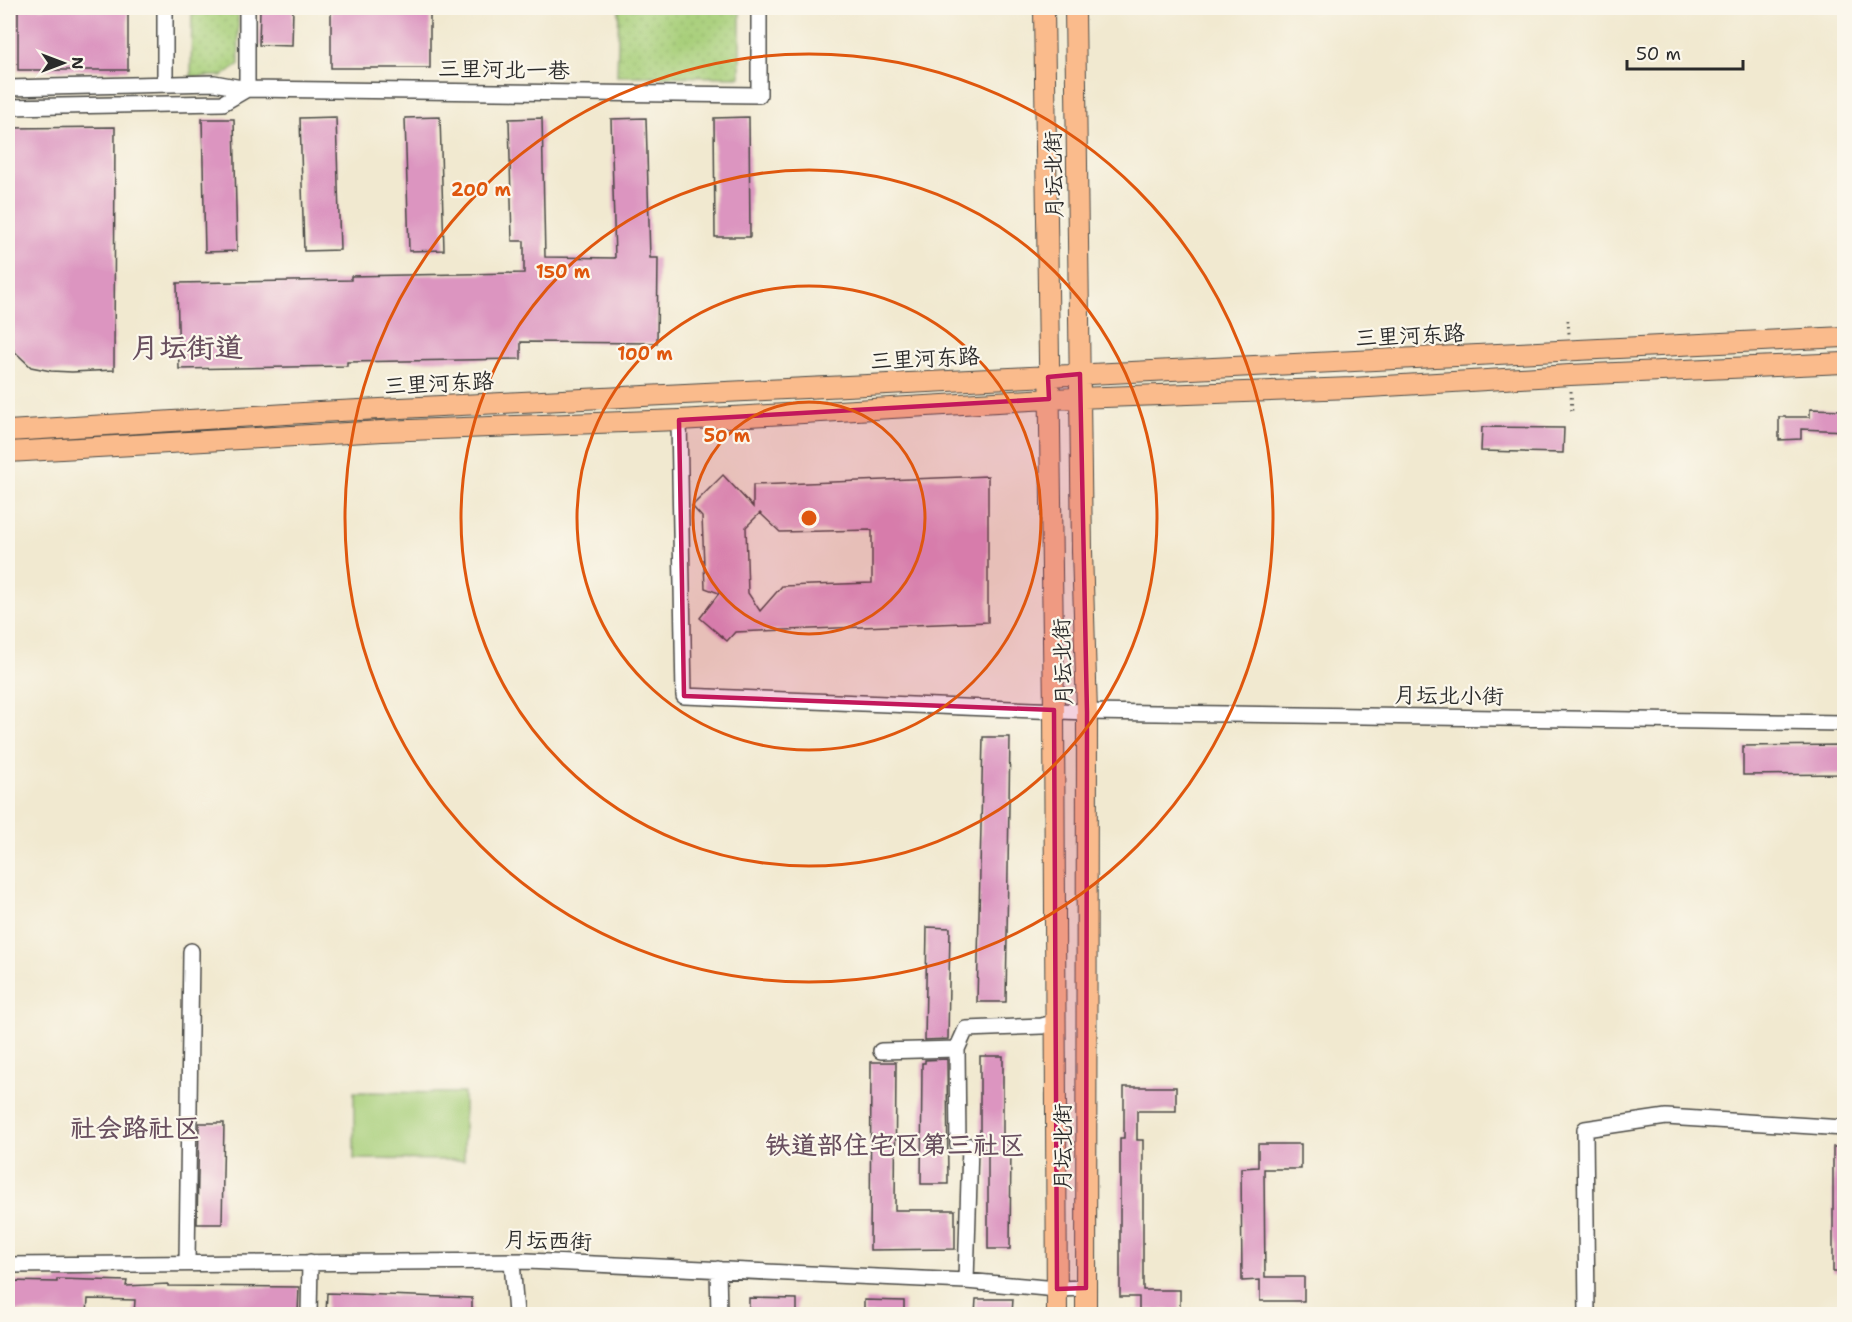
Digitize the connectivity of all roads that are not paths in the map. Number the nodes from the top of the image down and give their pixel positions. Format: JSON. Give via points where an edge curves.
{"nodes":[{"id":1,"x":165,"y":8,"type":"edge"},
{"id":2,"x":247,"y":8,"type":"edge"},
{"id":3,"x":759,"y":8,"type":"edge"},
{"id":4,"x":1044,"y":8,"type":"edge"},
{"id":5,"x":1075,"y":8,"type":"edge"},
{"id":6,"x":165,"y":84,"type":"junction"},
{"id":7,"x":8,"y":88,"type":"edge"},
{"id":8,"x":248,"y":89,"type":"junction"},
{"id":9,"x":8,"y":107,"type":"edge"},
{"id":10,"x":1845,"y":337,"type":"edge"},
{"id":11,"x":1845,"y":363,"type":"edge"},
{"id":12,"x":1080,"y":375,"type":"junction"},
{"id":13,"x":1048,"y":377,"type":"junction"},
{"id":14,"x":1049,"y":399,"type":"junction"},
{"id":15,"x":1080,"y":399,"type":"junction"},
{"id":16,"x":679,"y":420,"type":"junction"},
{"id":17,"x":8,"y":431,"type":"edge"},
{"id":18,"x":8,"y":452,"type":"edge"},
{"id":19,"x":1054,"y":710,"type":"junction"},
{"id":20,"x":1087,"y":712,"type":"junction"},
{"id":21,"x":1845,"y":723,"type":"edge"},
{"id":22,"x":191,"y":951,"type":"dead end"},
{"id":23,"x":1056,"y":1022,"type":"junction"},
{"id":24,"x":957,"y":1049,"type":"junction"},
{"id":25,"x":881,"y":1051,"type":"dead end"},
{"id":26,"x":1845,"y":1128,"type":"edge"},
{"id":27,"x":512,"y":1261,"type":"junction"},
{"id":28,"x":310,"y":1262,"type":"junction"},
{"id":29,"x":187,"y":1263,"type":"junction"},
{"id":30,"x":8,"y":1264,"type":"edge"},
{"id":31,"x":718,"y":1269,"type":"junction"},
{"id":32,"x":966,"y":1281,"type":"junction"},
{"id":33,"x":1086,"y":1288,"type":"junction"},
{"id":34,"x":1058,"y":1289,"type":"junction"},
{"id":35,"x":309,"y":1314,"type":"edge"},
{"id":36,"x":516,"y":1314,"type":"edge"},
{"id":37,"x":719,"y":1314,"type":"edge"},
{"id":38,"x":1058,"y":1314,"type":"edge"},
{"id":39,"x":1086,"y":1314,"type":"edge"},
{"id":40,"x":1587,"y":1314,"type":"edge"}],
"edges":[{"from":1,"to":6,"type":"street"},
{"from":2,"to":8,"type":"street"},
{"from":3,"to":8,"type":"street","name":"三里河北一巷","via":[[759,95]]},
{"from":4,"to":13,"type":"main road","name":"月坛北街"},
{"from":5,"to":12,"type":"main road","name":"月坛北街"},
{"from":6,"to":7,"type":"street","name":"三里河北一巷"},
{"from":6,"to":8,"type":"street","name":"三里河北一巷","via":[[214,83]]},
{"from":8,"to":9,"type":"street","name":"三里河北一巷","via":[[223,103]]},
{"from":10,"to":12,"type":"main road","name":"三里河东路"},
{"from":11,"to":15,"type":"main road","name":"三里河东路"},
{"from":12,"to":13,"type":"main road","name":"三里河东路"},
{"from":12,"to":15,"type":"main road","name":"月坛北街"},
{"from":13,"to":14,"type":"main road","name":"月坛北街"},
{"from":13,"to":17,"type":"main road","name":"三里河东路"},
{"from":14,"to":15,"type":"main road","name":"三里河东路"},
{"from":14,"to":16,"type":"main road","name":"三里河东路"},
{"from":14,"to":19,"type":"main road","name":"月坛北街"},
{"from":15,"to":20,"type":"main road","name":"月坛北街"},
{"from":16,"to":18,"type":"main road","name":"三里河东路","via":[[383,431]]},
{"from":16,"to":19,"type":"street","name":"月坛北小街","via":[[684,696]]},
{"from":19,"to":20,"type":"street","name":"月坛北小街"},
{"from":19,"to":23,"type":"main road","name":"月坛北街"},
{"from":20,"to":21,"type":"street","name":"月坛北小街"},
{"from":20,"to":33,"type":"main road","name":"月坛北街"},
{"from":22,"to":29,"type":"street"},
{"from":23,"to":24,"type":"street","via":[[966,1029]]},
{"from":23,"to":34,"type":"main road","name":"月坛北街"},
{"from":24,"to":25,"type":"street"},
{"from":24,"to":32,"type":"street","via":[[958,1145],[970,1146]]},
{"from":26,"to":40,"type":"street","via":[[1666,1117],[1585,1129]]},
{"from":27,"to":28,"type":"street","name":"月坛西街"},
{"from":27,"to":31,"type":"street","name":"月坛西街"},
{"from":27,"to":36,"type":"street"},
{"from":28,"to":29,"type":"street","name":"月坛西街"},
{"from":28,"to":35,"type":"street"},
{"from":29,"to":30,"type":"street","name":"月坛西街"},
{"from":31,"to":32,"type":"street","name":"月坛西街"},
{"from":31,"to":37,"type":"street"},
{"from":32,"to":34,"type":"street","name":"月坛西街"},
{"from":33,"to":34,"type":"street","name":"月坛西街"},
{"from":33,"to":39,"type":"main road","name":"月坛北街"},
{"from":34,"to":38,"type":"main road","name":"月坛北街"}]}
